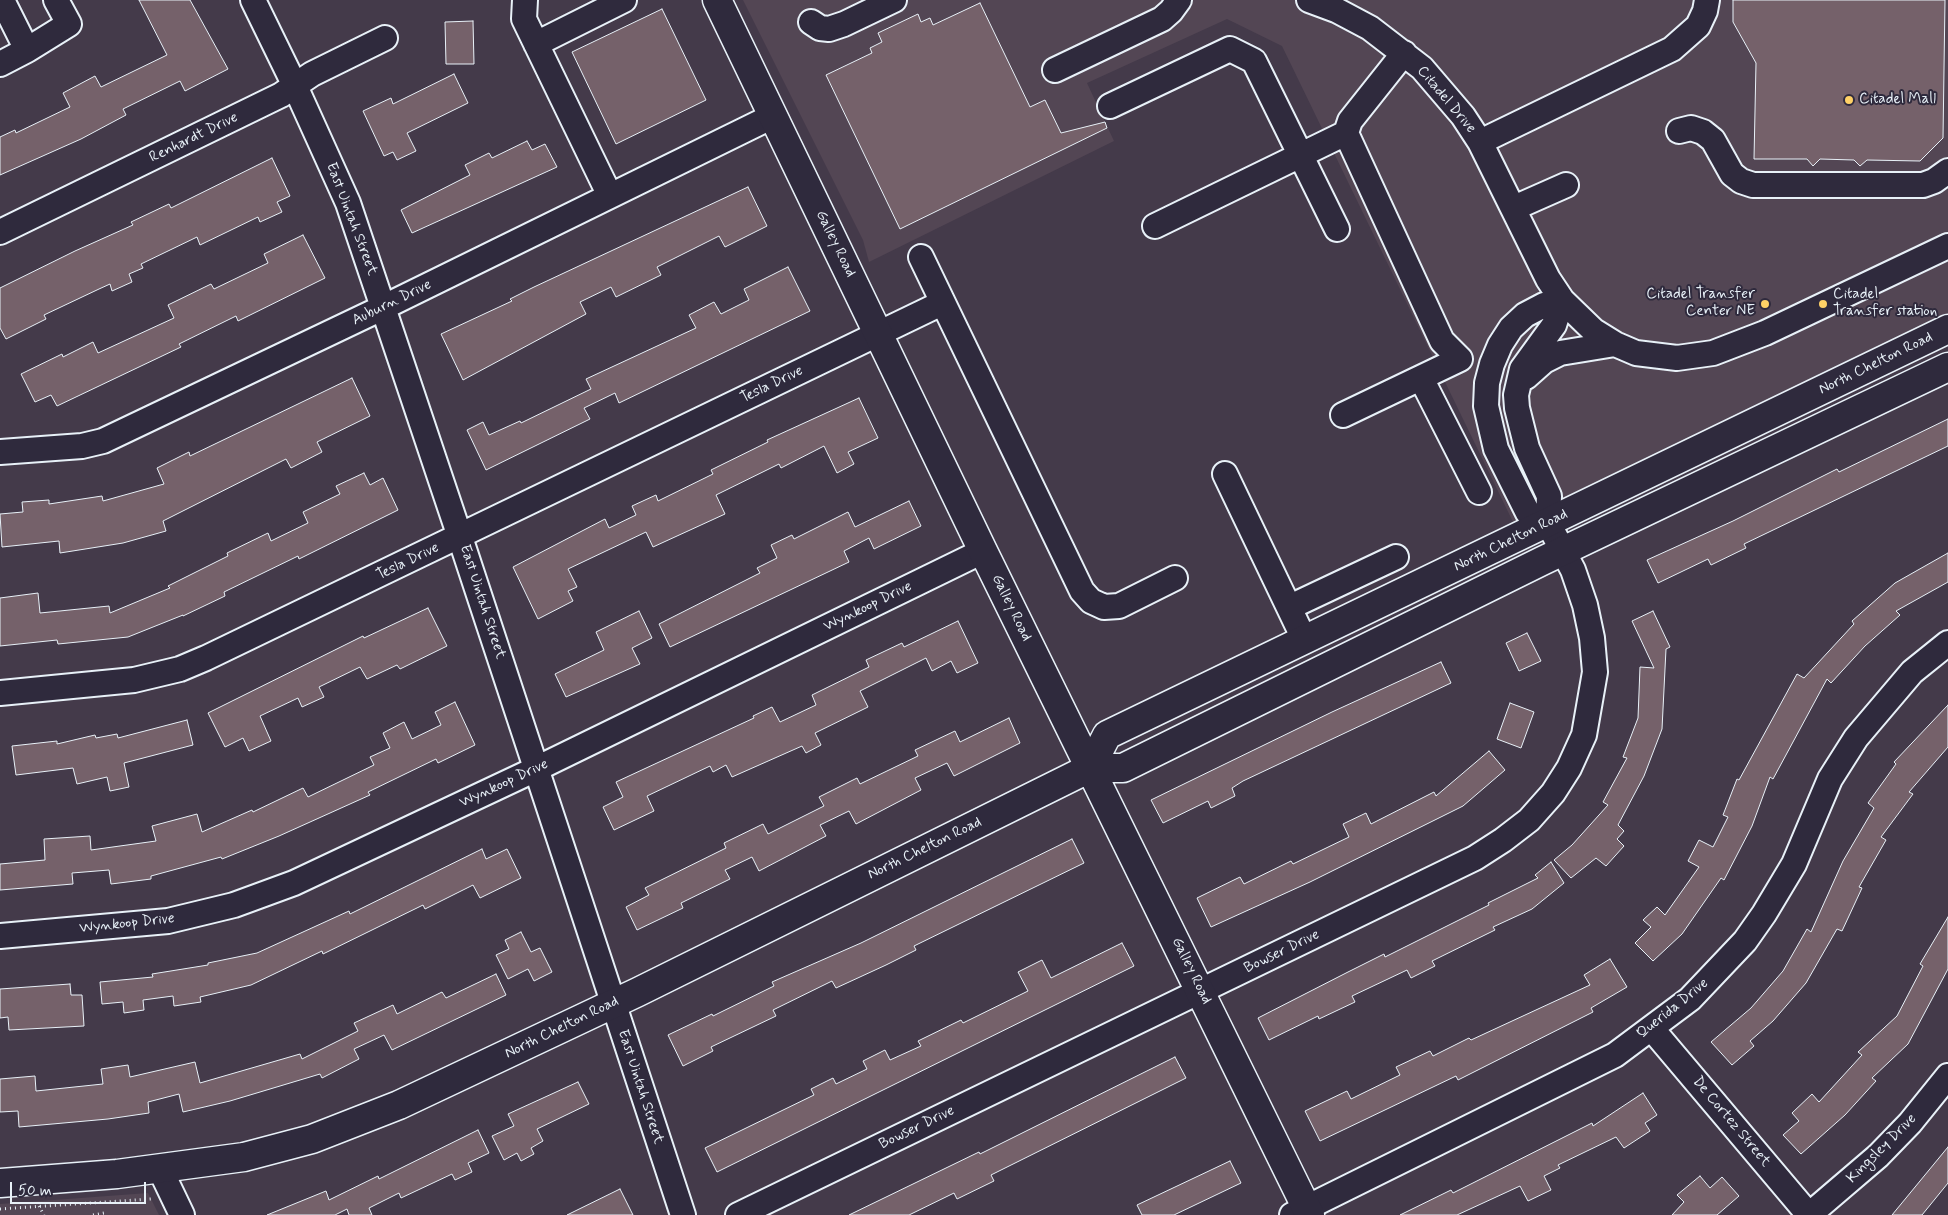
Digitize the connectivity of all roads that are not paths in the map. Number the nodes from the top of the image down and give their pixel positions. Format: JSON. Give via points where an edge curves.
{"nodes":[{"id":1,"x":56,"y":0,"type":"edge"},
{"id":2,"x":253,"y":0,"type":"edge"},
{"id":3,"x":525,"y":0,"type":"edge"},
{"id":4,"x":624,"y":0,"type":"edge"},
{"id":5,"x":717,"y":0,"type":"edge"},
{"id":6,"x":894,"y":0,"type":"edge"},
{"id":7,"x":1179,"y":0,"type":"edge"},
{"id":8,"x":1309,"y":0,"type":"edge"},
{"id":9,"x":1707,"y":0,"type":"edge"},
{"id":10,"x":5,"y":6,"type":"dead end"},
{"id":11,"x":811,"y":22,"type":"dead end"},
{"id":12,"x":385,"y":38,"type":"dead end"},
{"id":13,"x":536,"y":44,"type":"junction"},
{"id":14,"x":27,"y":50,"type":"junction"},
{"id":15,"x":1404,"y":53,"type":"junction"},
{"id":16,"x":0,"y":64,"type":"edge"},
{"id":17,"x":1055,"y":70,"type":"dead end"},
{"id":18,"x":295,"y":86,"type":"junction"},
{"id":19,"x":1110,"y":106,"type":"dead end"},
{"id":20,"x":773,"y":116,"type":"junction"},
{"id":21,"x":1679,"y":132,"type":"dead end"},
{"id":22,"x":1346,"y":133,"type":"junction"},
{"id":23,"x":1480,"y":142,"type":"junction"},
{"id":24,"x":1300,"y":155,"type":"junction"},
{"id":25,"x":1948,"y":171,"type":"edge"},
{"id":26,"x":1566,"y":185,"type":"dead end"},
{"id":27,"x":1910,"y":185,"type":"junction"},
{"id":28,"x":610,"y":196,"type":"junction"},
{"id":29,"x":1892,"y":201,"type":"dead end"},
{"id":30,"x":1514,"y":208,"type":"junction"},
{"id":31,"x":1155,"y":226,"type":"dead end"},
{"id":32,"x":1337,"y":229,"type":"dead end"},
{"id":33,"x":0,"y":232,"type":"edge"},
{"id":34,"x":1948,"y":246,"type":"edge"},
{"id":35,"x":921,"y":257,"type":"dead end"},
{"id":36,"x":1562,"y":300,"type":"junction"},
{"id":37,"x":942,"y":303,"type":"junction"},
{"id":38,"x":384,"y":307,"type":"junction"},
{"id":39,"x":1948,"y":329,"type":"edge"},
{"id":40,"x":879,"y":333,"type":"junction"},
{"id":41,"x":1615,"y":344,"type":"junction"},
{"id":42,"x":1460,"y":360,"type":"junction"},
{"id":43,"x":1492,"y":364,"type":"junction"},
{"id":44,"x":1948,"y":367,"type":"edge"},
{"id":45,"x":1421,"y":378,"type":"junction"},
{"id":46,"x":1518,"y":386,"type":"junction"},
{"id":47,"x":1343,"y":415,"type":"dead end"},
{"id":48,"x":0,"y":452,"type":"edge"},
{"id":49,"x":1225,"y":474,"type":"dead end"},
{"id":50,"x":1479,"y":492,"type":"dead end"},
{"id":51,"x":1548,"y":523,"type":"junction"},
{"id":52,"x":460,"y":537,"type":"junction"},
{"id":53,"x":983,"y":551,"type":"junction"},
{"id":54,"x":1564,"y":552,"type":"junction"},
{"id":55,"x":1396,"y":557,"type":"dead end"},
{"id":56,"x":1175,"y":578,"type":"dead end"},
{"id":57,"x":1290,"y":607,"type":"junction"},
{"id":58,"x":1304,"y":639,"type":"junction"},
{"id":59,"x":1948,"y":643,"type":"edge"},
{"id":60,"x":0,"y":693,"type":"edge"},
{"id":61,"x":1090,"y":768,"type":"junction"},
{"id":62,"x":536,"y":769,"type":"junction"},
{"id":63,"x":0,"y":936,"type":"edge"},
{"id":64,"x":1201,"y":991,"type":"junction"},
{"id":65,"x":614,"y":1003,"type":"junction"},
{"id":66,"x":1652,"y":1028,"type":"junction"},
{"id":67,"x":1948,"y":1076,"type":"edge"},
{"id":68,"x":160,"y":1169,"type":"junction"},
{"id":69,"x":0,"y":1183,"type":"edge"},
{"id":70,"x":1302,"y":1213,"type":"edge"},
{"id":71,"x":182,"y":1215,"type":"edge"},
{"id":72,"x":683,"y":1215,"type":"edge"},
{"id":73,"x":738,"y":1215,"type":"edge"},
{"id":74,"x":1809,"y":1215,"type":"edge"}],
"edges":[{"from":1,"to":14,"type":"street","via":[[69,24]]},
{"from":2,"to":18,"type":"street","name":"East Uintah Street"},
{"from":3,"to":13,"type":"street","via":[[524,19]]},
{"from":4,"to":13,"type":"street"},
{"from":5,"to":20,"type":"main road","name":"Galley Road"},
{"from":6,"to":11,"type":"street","via":[[829,29]]},
{"from":7,"to":17,"type":"street","via":[[1162,19]]},
{"from":8,"to":15,"type":"street","name":"Citadel Drive","via":[[1370,28]]},
{"from":9,"to":23,"type":"street","via":[[1698,26],[1672,49]]},
{"from":10,"to":14,"type":"street"},
{"from":12,"to":18,"type":"street","name":"Renhardt Drive","via":[[312,74]]},
{"from":13,"to":28,"type":"street"},
{"from":14,"to":16,"type":"street"},
{"from":15,"to":22,"type":"street","via":[[1350,121]]},
{"from":15,"to":23,"type":"street","name":"Citadel Drive","via":[[1441,89]]},
{"from":18,"to":33,"type":"street","name":"Renhardt Drive","via":[[281,96]]},
{"from":18,"to":38,"type":"street","name":"East Uintah Street","via":[[340,184]]},
{"from":19,"to":24,"type":"street","via":[[1230,49],[1254,61]]},
{"from":20,"to":28,"type":"street","name":"Auburn Drive"},
{"from":20,"to":40,"type":"main road","name":"Galley Road"},
{"from":21,"to":27,"type":"street","via":[[1691,128],[1704,132],[1713,140],[1732,174],[1753,185]]},
{"from":22,"to":24,"type":"street"},
{"from":22,"to":42,"type":"street","via":[[1442,341]]},
{"from":23,"to":30,"type":"street","name":"Citadel Drive"},
{"from":24,"to":31,"type":"street"},
{"from":24,"to":32,"type":"street"},
{"from":25,"to":27,"type":"street","via":[[1934,182]]},
{"from":26,"to":30,"type":"street"},
{"from":27,"to":29,"type":"street"},
{"from":28,"to":38,"type":"street","name":"Auburn Drive"},
{"from":30,"to":36,"type":"street","name":"Citadel Drive","via":[[1548,279]]},
{"from":34,"to":41,"type":"street","name":"Citadel Drive","via":[[1765,333],[1712,353],[1694,357],[1656,357]]},
{"from":35,"to":37,"type":"street"},
{"from":36,"to":41,"type":"street","name":"Citadel Drive","via":[[1594,331]]},
{"from":36,"to":43,"type":"street","via":[[1525,315],[1511,328]]},
{"from":36,"to":46,"type":"street","via":[[1554,325],[1522,369]]},
{"from":37,"to":40,"type":"street","name":"Tesla Drive"},
{"from":37,"to":56,"type":"street","via":[[1082,591],[1091,601],[1104,607],[1120,606]]},
{"from":38,"to":48,"type":"street","name":"Auburn Drive","via":[[103,440],[82,446]]},
{"from":38,"to":52,"type":"street","name":"East Uintah Street"},
{"from":39,"to":51,"type":"main road","name":"North Chelton Road"},
{"from":40,"to":52,"type":"street","name":"Tesla Drive"},
{"from":40,"to":53,"type":"main road","name":"Galley Road"},
{"from":41,"to":46,"type":"street","via":[[1560,353],[1544,361]]},
{"from":42,"to":43,"type":"street"},
{"from":42,"to":45,"type":"street"},
{"from":43,"to":46,"type":"street"},
{"from":43,"to":51,"type":"street","via":[[1486,406],[1496,449],[1528,513]]},
{"from":44,"to":54,"type":"main road","name":"North Chelton Road"},
{"from":45,"to":47,"type":"street"},
{"from":45,"to":50,"type":"street"},
{"from":46,"to":51,"type":"street","via":[[1517,408],[1524,439],[1549,496]]},
{"from":49,"to":57,"type":"street"},
{"from":51,"to":54,"type":"street","name":"Bowser Drive"},
{"from":51,"to":58,"type":"main road","name":"North Chelton Road"},
{"from":52,"to":60,"type":"street","name":"Tesla Drive","via":[[180,669],[104,685]]},
{"from":52,"to":62,"type":"street","name":"East Uintah Street"},
{"from":53,"to":61,"type":"main road","name":"Galley Road"},
{"from":53,"to":62,"type":"street","name":"Wynkoop Drive"},
{"from":54,"to":61,"type":"main road","name":"North Chelton Road","via":[[1123,768]]},
{"from":54,"to":64,"type":"street","name":"Bowser Drive","via":[[1585,605],[1592,638],[1594,672],[1584,735],[1553,793],[1529,820],[1475,858]]},
{"from":55,"to":57,"type":"street"},
{"from":57,"to":58,"type":"street"},
{"from":58,"to":61,"type":"main road","name":"North Chelton Road","via":[[1107,735]]},
{"from":59,"to":66,"type":"street","name":"Querida Drive","via":[[1912,672],[1856,738],[1826,787],[1794,864],[1745,941],[1690,999]]},
{"from":61,"to":64,"type":"main road","name":"Galley Road"},
{"from":61,"to":65,"type":"main road","name":"North Chelton Road"},
{"from":62,"to":63,"type":"street","name":"Wynkoop Drive","via":[[294,883],[234,905],[168,921]]},
{"from":62,"to":65,"type":"street","name":"East Uintah Street"},
{"from":64,"to":70,"type":"main road","name":"Galley Road"},
{"from":64,"to":73,"type":"street","name":"Bowser Drive"},
{"from":65,"to":68,"type":"main road","name":"North Chelton Road","via":[[450,1082],[336,1130],[262,1153]]},
{"from":65,"to":72,"type":"street","name":"East Uintah Street"},
{"from":66,"to":70,"type":"street","name":"Querida Drive","via":[[1615,1055],[1572,1078]]},
{"from":66,"to":74,"type":"street","name":"De Cortez Street"},
{"from":67,"to":74,"type":"street","name":"Kingsley Drive","via":[[1878,1156]]},
{"from":68,"to":69,"type":"main road","name":"North Chelton Road"},
{"from":68,"to":71,"type":"street"}]}
